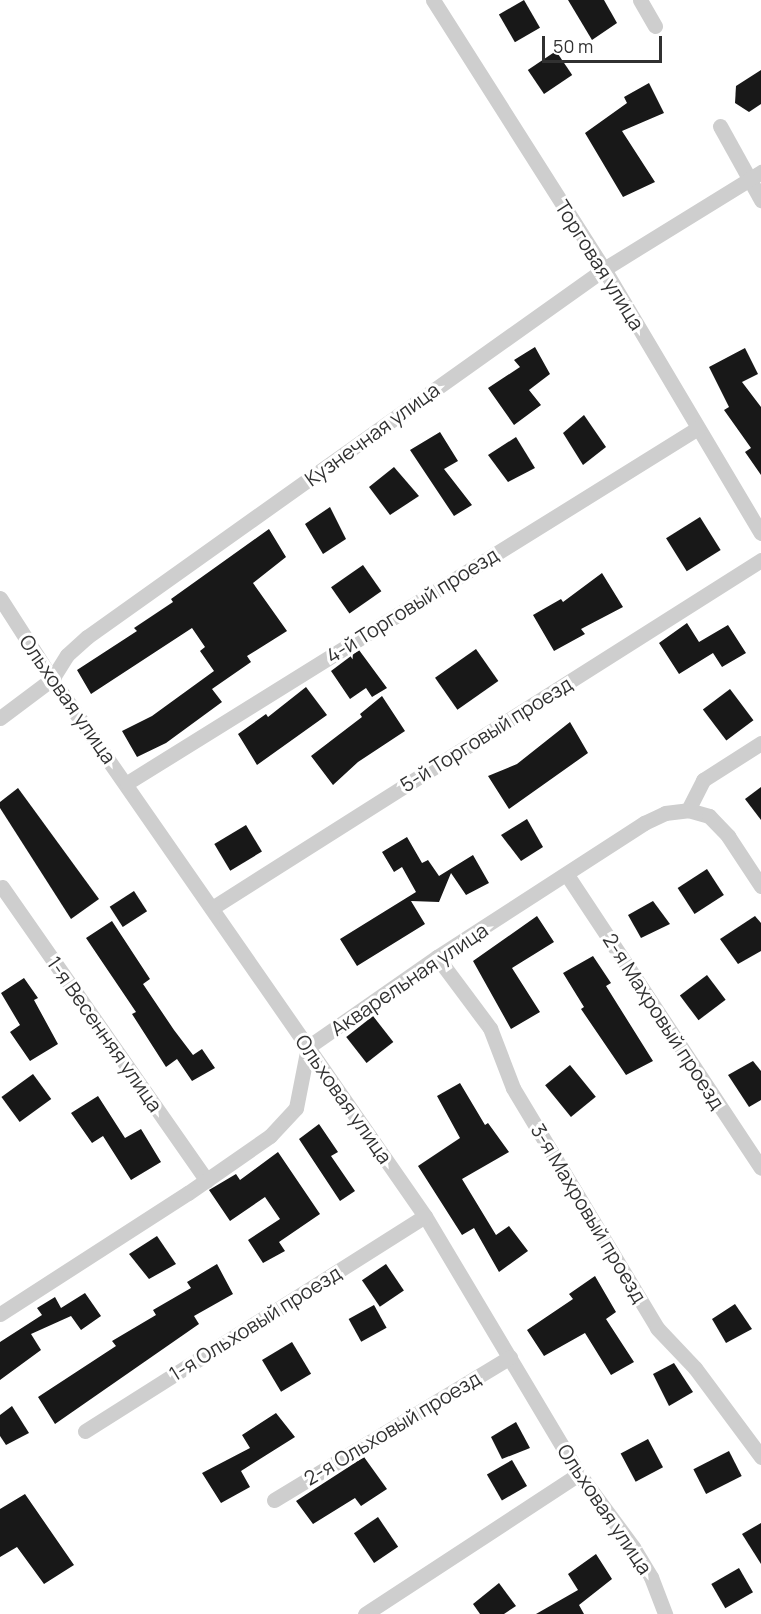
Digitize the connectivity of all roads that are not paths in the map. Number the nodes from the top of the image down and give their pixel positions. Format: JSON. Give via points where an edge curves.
{"nodes":[{"id":1,"x":433,"y":0,"type":"edge"},
{"id":2,"x":640,"y":0,"type":"edge"},
{"id":3,"x":655,"y":26,"type":"dead end"},
{"id":4,"x":720,"y":126,"type":"dead end"},
{"id":5,"x":755,"y":176,"type":"edge"},
{"id":6,"x":761,"y":200,"type":"edge"},
{"id":7,"x":604,"y":269,"type":"junction"},
{"id":8,"x":698,"y":428,"type":"junction"},
{"id":9,"x":761,"y":533,"type":"edge"},
{"id":10,"x":761,"y":560,"type":"edge"},
{"id":11,"x":0,"y":597,"type":"edge"},
{"id":12,"x":52,"y":679,"type":"junction"},
{"id":13,"x":0,"y":718,"type":"edge"},
{"id":14,"x":761,"y":743,"type":"edge"},
{"id":15,"x":127,"y":783,"type":"junction"},
{"id":16,"x":688,"y":810,"type":"junction"},
{"id":17,"x":567,"y":875,"type":"junction"},
{"id":18,"x":761,"y":886,"type":"edge"},
{"id":19,"x":2,"y":887,"type":"dead end"},
{"id":20,"x":212,"y":908,"type":"junction"},
{"id":21,"x":437,"y":957,"type":"junction"},
{"id":22,"x":308,"y":1047,"type":"junction"},
{"id":23,"x":761,"y":1168,"type":"edge"},
{"id":24,"x":207,"y":1181,"type":"junction"},
{"id":25,"x":425,"y":1216,"type":"junction"},
{"id":26,"x":0,"y":1314,"type":"edge"},
{"id":27,"x":510,"y":1357,"type":"junction"},
{"id":28,"x":85,"y":1431,"type":"dead end"},
{"id":29,"x":761,"y":1457,"type":"edge"},
{"id":30,"x":579,"y":1474,"type":"junction"},
{"id":31,"x":274,"y":1500,"type":"dead end"},
{"id":32,"x":660,"y":1612,"type":"edge"},
{"id":33,"x":365,"y":1614,"type":"edge"}],
"edges":[{"from":1,"to":7,"type":"street","name":"Торговая улица"},
{"from":2,"to":3,"type":"street"},
{"from":4,"to":5,"type":"street"},
{"from":5,"to":6,"type":"street"},
{"from":5,"to":7,"type":"street","name":"Кузнечная улица"},
{"from":7,"to":8,"type":"street","name":"Торговая улица"},
{"from":7,"to":12,"type":"street","name":"Кузнечная улица","via":[[87,637],[67,655]]},
{"from":8,"to":9,"type":"street","name":"Торговая улица"},
{"from":8,"to":15,"type":"street","name":"4-й Торговый проезд"},
{"from":10,"to":20,"type":"street","name":"5-й Торговый проезд"},
{"from":11,"to":12,"type":"street","name":"Ольховая улица"},
{"from":12,"to":13,"type":"street","name":"Кузнечная улица"},
{"from":12,"to":15,"type":"street","name":"Ольховая улица"},
{"from":14,"to":16,"type":"street","via":[[703,780]]},
{"from":15,"to":20,"type":"street","name":"Ольховая улица"},
{"from":16,"to":17,"type":"street","name":"Акварельная улица","via":[[665,813],[644,823]]},
{"from":16,"to":18,"type":"street","via":[[709,816],[728,836]]},
{"from":17,"to":21,"type":"street","name":"Акварельная улица"},
{"from":17,"to":23,"type":"street","name":"2-я Махровый проезд"},
{"from":19,"to":24,"type":"street","name":"1-я Весенняя улица"},
{"from":20,"to":22,"type":"street","name":"Ольховая улица"},
{"from":21,"to":22,"type":"street","name":"Акварельная улица"},
{"from":21,"to":29,"type":"street","name":"3-я Махровый проезд","via":[[490,1028],[513,1088],[657,1328],[695,1368]]},
{"from":22,"to":24,"type":"street","via":[[296,1108],[270,1136]]},
{"from":22,"to":25,"type":"street","name":"Ольховая улица"},
{"from":24,"to":26,"type":"street"},
{"from":25,"to":27,"type":"street","name":"Ольховая улица"},
{"from":25,"to":28,"type":"street","name":"1-я Ольховый проезд"},
{"from":27,"to":30,"type":"street","name":"Ольховая улица"},
{"from":27,"to":31,"type":"street","name":"2-я Ольховый проезд"},
{"from":30,"to":32,"type":"street","name":"Ольховая улица","via":[[633,1547]]},
{"from":30,"to":33,"type":"street"}]}
